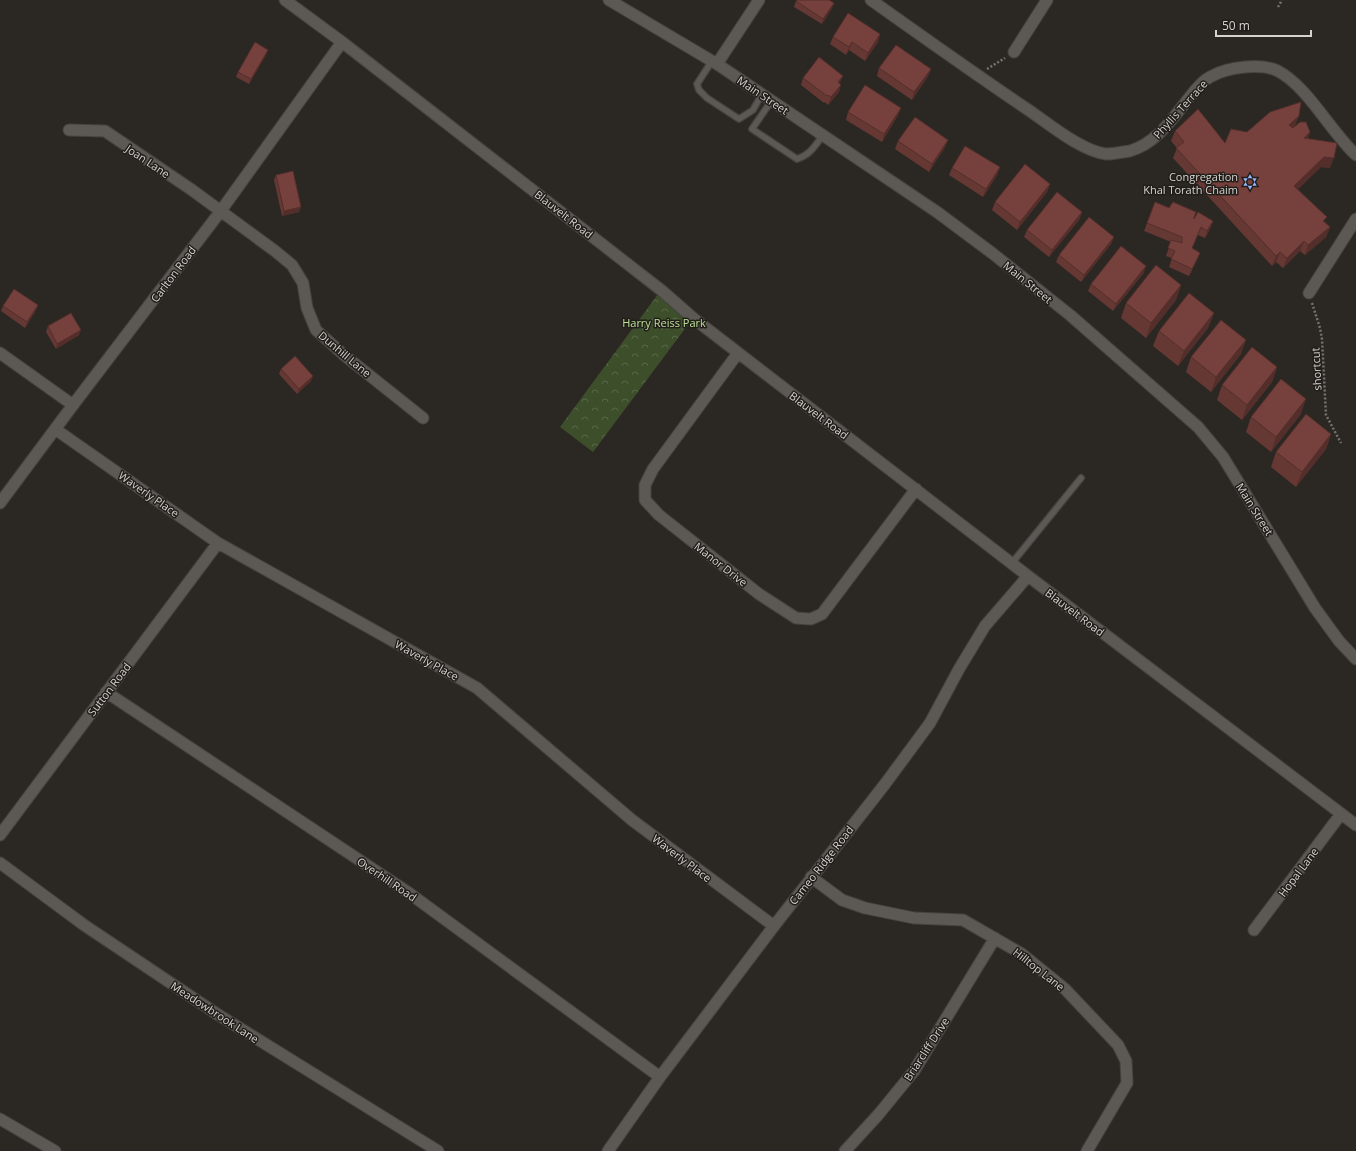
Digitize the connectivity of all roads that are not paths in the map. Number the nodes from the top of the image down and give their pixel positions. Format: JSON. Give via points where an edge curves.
{"nodes":[{"id":1,"x":285,"y":0,"type":"edge"},
{"id":2,"x":609,"y":0,"type":"edge"},
{"id":3,"x":759,"y":0,"type":"edge"},
{"id":4,"x":871,"y":0,"type":"edge"},
{"id":5,"x":1047,"y":0,"type":"edge"},
{"id":6,"x":342,"y":42,"type":"junction"},
{"id":7,"x":1014,"y":52,"type":"road end"},
{"id":8,"x":715,"y":62,"type":"junction"},
{"id":9,"x":767,"y":97,"type":"junction"},
{"id":10,"x":69,"y":130,"type":"dead end"},
{"id":11,"x":822,"y":135,"type":"junction"},
{"id":12,"x":1356,"y":154,"type":"edge"},
{"id":13,"x":220,"y":212,"type":"junction"},
{"id":14,"x":1356,"y":219,"type":"edge"},
{"id":15,"x":1309,"y":293,"type":"road end"},
{"id":16,"x":0,"y":353,"type":"edge"},
{"id":17,"x":738,"y":353,"type":"junction"},
{"id":18,"x":72,"y":405,"type":"junction"},
{"id":19,"x":423,"y":418,"type":"dead end"},
{"id":20,"x":55,"y":429,"type":"junction"},
{"id":21,"x":1081,"y":478,"type":"dead end"},
{"id":22,"x":916,"y":490,"type":"junction"},
{"id":23,"x":0,"y":503,"type":"edge"},
{"id":24,"x":218,"y":543,"type":"junction"},
{"id":25,"x":1012,"y":563,"type":"junction"},
{"id":26,"x":1028,"y":576,"type":"junction"},
{"id":27,"x":1356,"y":658,"type":"edge"},
{"id":28,"x":106,"y":692,"type":"junction"},
{"id":29,"x":1341,"y":814,"type":"junction"},
{"id":30,"x":1356,"y":825,"type":"edge"},
{"id":31,"x":0,"y":834,"type":"edge"},
{"id":32,"x":0,"y":863,"type":"edge"},
{"id":33,"x":811,"y":877,"type":"junction"},
{"id":34,"x":774,"y":926,"type":"junction"},
{"id":35,"x":1254,"y":930,"type":"dead end"},
{"id":36,"x":995,"y":938,"type":"junction"},
{"id":37,"x":660,"y":1077,"type":"junction"},
{"id":38,"x":0,"y":1119,"type":"edge"},
{"id":39,"x":55,"y":1151,"type":"edge"},
{"id":40,"x":438,"y":1151,"type":"edge"},
{"id":41,"x":608,"y":1151,"type":"edge"},
{"id":42,"x":845,"y":1151,"type":"edge"},
{"id":43,"x":1088,"y":1151,"type":"edge"}],
"edges":[{"from":1,"to":6,"type":"street","name":"Blauvelt Road"},
{"from":2,"to":8,"type":"street","name":"Main Street"},
{"from":3,"to":8,"type":"street"},
{"from":4,"to":12,"type":"street","name":"Phyllis Terrace","via":[[1067,137],[1087,148],[1106,154],[1140,148],[1155,139],[1196,89],[1210,77],[1240,67],[1259,66],[1277,71],[1291,80]]},
{"from":5,"to":7,"type":"street"},
{"from":6,"to":13,"type":"street","name":"Carlton Road"},
{"from":6,"to":17,"type":"street","name":"Blauvelt Road"},
{"from":8,"to":9,"type":"street","name":"Main Street"},
{"from":8,"to":9,"type":"lane","via":[[698,84],[698,90],[707,98],[739,119]]},
{"from":9,"to":11,"type":"street","name":"Main Street"},
{"from":9,"to":11,"type":"lane","via":[[752,129],[797,159],[812,151]]},
{"from":10,"to":13,"type":"street","name":"Joan Lane","via":[[105,131]]},
{"from":11,"to":27,"type":"street","name":"Main Street","via":[[992,252],[1070,315],[1198,427],[1223,456],[1316,608],[1339,641]]},
{"from":13,"to":18,"type":"street","name":"Carlton Road"},
{"from":13,"to":19,"type":"street","name":"Dunhill Lane","via":[[292,265],[302,283],[307,308],[316,330],[344,356]]},
{"from":14,"to":15,"type":"street"},
{"from":16,"to":18,"type":"street"},
{"from":17,"to":22,"type":"street","name":"Blauvelt Road"},
{"from":17,"to":22,"type":"street","name":"Manor Drive","via":[[653,469],[645,485],[645,500],[659,516],[759,594],[796,618],[811,619],[822,614]]},
{"from":18,"to":20,"type":"street","name":"Carlton Road"},
{"from":20,"to":23,"type":"street","name":"Carlton Road"},
{"from":20,"to":24,"type":"street","name":"Waverly Place"},
{"from":21,"to":25,"type":"lane"},
{"from":22,"to":25,"type":"street","name":"Blauvelt Road"},
{"from":24,"to":28,"type":"street","name":"Sutton Road"},
{"from":24,"to":34,"type":"street","name":"Waverly Place","via":[[477,688],[632,820]]},
{"from":25,"to":26,"type":"street","name":"Blauvelt Road"},
{"from":26,"to":29,"type":"street","name":"Blauvelt Road"},
{"from":26,"to":33,"type":"street","name":"Cameo Ridge Road","via":[[985,626],[930,723]]},
{"from":28,"to":31,"type":"street","name":"Sutton Road"},
{"from":28,"to":37,"type":"street","name":"Overhill Road","via":[[409,893]]},
{"from":29,"to":30,"type":"street","name":"Blauvelt Road"},
{"from":29,"to":35,"type":"street","name":"Hopal Lane"},
{"from":32,"to":40,"type":"street","name":"Meadowbrook Lane","via":[[84,925],[217,1014]]},
{"from":33,"to":34,"type":"street","name":"Cameo Ridge Road"},
{"from":33,"to":36,"type":"street","name":"Hilltop Lane","via":[[842,900],[865,908],[914,918],[963,920]]},
{"from":34,"to":37,"type":"street","name":"Cameo Ridge Road"},
{"from":36,"to":42,"type":"street","name":"Briarcliff Drive","via":[[914,1071],[878,1116]]},
{"from":36,"to":43,"type":"street","name":"Hilltop Lane","via":[[1022,954],[1064,989],[1118,1045],[1126,1061],[1127,1082]]},
{"from":37,"to":41,"type":"street","name":"Cameo Ridge Road"},
{"from":38,"to":39,"type":"street"}]}
